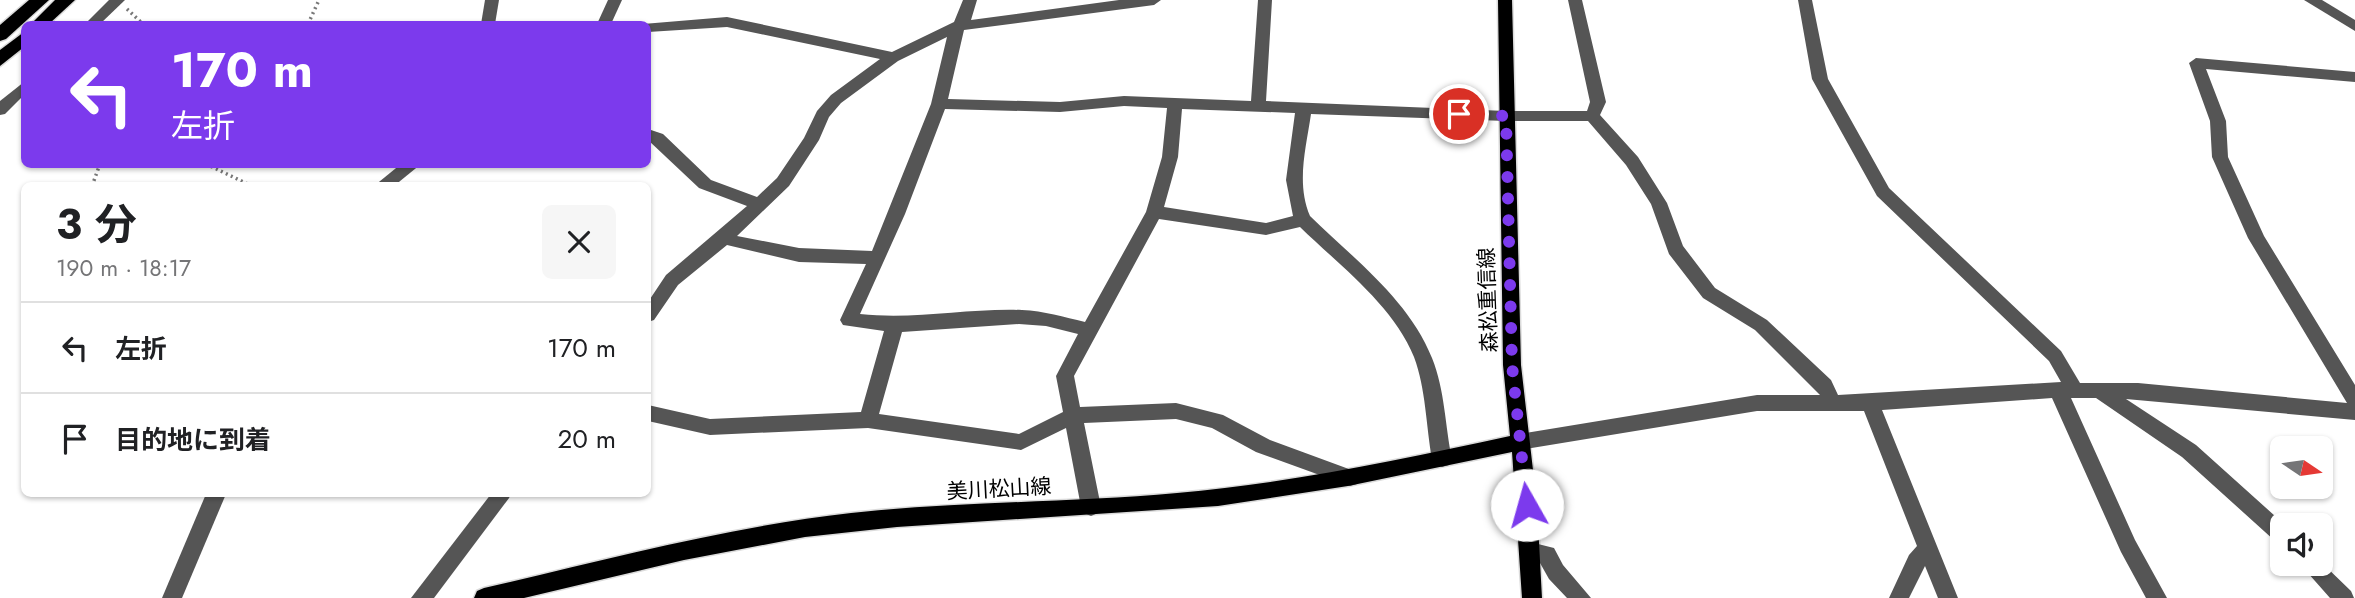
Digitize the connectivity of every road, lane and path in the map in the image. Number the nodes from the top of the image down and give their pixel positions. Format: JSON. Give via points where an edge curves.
{"nodes":[{"id":1,"x":40,"y":0,"type":"edge"},
{"id":2,"x":66,"y":0,"type":"edge"},
{"id":3,"x":319,"y":0,"type":"edge"},
{"id":4,"x":492,"y":0,"type":"edge"},
{"id":5,"x":615,"y":0,"type":"edge"},
{"id":6,"x":970,"y":0,"type":"edge"},
{"id":7,"x":1154,"y":0,"type":"edge"},
{"id":8,"x":1265,"y":0,"type":"edge"},
{"id":9,"x":1505,"y":0,"type":"edge"},
{"id":10,"x":1575,"y":0,"type":"edge"},
{"id":11,"x":1805,"y":0,"type":"edge"},
{"id":12,"x":2311,"y":0,"type":"edge"},
{"id":13,"x":122,"y":4,"type":"edge"},
{"id":14,"x":42,"y":21,"type":"edge"},
{"id":15,"x":96,"y":21,"type":"edge"},
{"id":16,"x":140,"y":21,"type":"edge"},
{"id":17,"x":309,"y":21,"type":"edge"},
{"id":18,"x":488,"y":21,"type":"edge"},
{"id":19,"x":605,"y":21,"type":"edge"},
{"id":20,"x":960,"y":26,"type":"junction"},
{"id":21,"x":2355,"y":26,"type":"edge"},
{"id":22,"x":651,"y":27,"type":"edge"},
{"id":23,"x":0,"y":35,"type":"edge"},
{"id":24,"x":21,"y":41,"type":"edge"},
{"id":25,"x":893,"y":57,"type":"junction"},
{"id":26,"x":0,"y":60,"type":"edge"},
{"id":27,"x":2355,"y":77,"type":"edge"},
{"id":28,"x":21,"y":90,"type":"edge"},
{"id":29,"x":1175,"y":103,"type":"junction"},
{"id":30,"x":939,"y":104,"type":"junction"},
{"id":31,"x":1258,"y":105,"type":"junction"},
{"id":32,"x":1304,"y":107,"type":"junction"},
{"id":33,"x":0,"y":110,"type":"edge"},
{"id":34,"x":1506,"y":116,"type":"junction"},
{"id":35,"x":1592,"y":116,"type":"junction"},
{"id":36,"x":651,"y":135,"type":"edge"},
{"id":37,"x":214,"y":168,"type":"edge"},
{"id":38,"x":407,"y":168,"type":"edge"},
{"id":39,"x":244,"y":182,"type":"edge"},
{"id":40,"x":387,"y":182,"type":"edge"},
{"id":41,"x":760,"y":205,"type":"junction"},
{"id":42,"x":1154,"y":212,"type":"junction"},
{"id":43,"x":1303,"y":220,"type":"junction"},
{"id":44,"x":724,"y":238,"type":"junction"},
{"id":45,"x":875,"y":257,"type":"junction"},
{"id":46,"x":651,"y":311,"type":"edge"},
{"id":47,"x":895,"y":325,"type":"junction"},
{"id":48,"x":1088,"y":330,"type":"junction"},
{"id":49,"x":2097,"y":389,"type":"junction"},
{"id":50,"x":2066,"y":390,"type":"junction"},
{"id":51,"x":2355,"y":401,"type":"edge"},
{"id":52,"x":1833,"y":403,"type":"junction"},
{"id":53,"x":1870,"y":403,"type":"junction"},
{"id":54,"x":2355,"y":412,"type":"edge"},
{"id":55,"x":651,"y":414,"type":"edge"},
{"id":56,"x":1074,"y":415,"type":"junction"},
{"id":57,"x":869,"y":420,"type":"junction"},
{"id":58,"x":1519,"y":442,"type":"junction"},
{"id":59,"x":1442,"y":458,"type":"junction"},
{"id":60,"x":1350,"y":478,"type":"junction"},
{"id":61,"x":215,"y":497,"type":"edge"},
{"id":62,"x":500,"y":497,"type":"edge"},
{"id":63,"x":1091,"y":507,"type":"junction"},
{"id":64,"x":2270,"y":524,"type":"edge"},
{"id":65,"x":1929,"y":548,"type":"junction"},
{"id":66,"x":1530,"y":551,"type":"junction"},
{"id":67,"x":2322,"y":576,"type":"edge"},
{"id":68,"x":172,"y":598,"type":"edge"},
{"id":69,"x":421,"y":598,"type":"edge"},
{"id":70,"x":484,"y":598,"type":"edge"},
{"id":71,"x":1532,"y":598,"type":"edge"},
{"id":72,"x":1581,"y":598,"type":"edge"},
{"id":73,"x":1899,"y":598,"type":"edge"},
{"id":74,"x":1948,"y":598,"type":"edge"},
{"id":75,"x":2157,"y":598,"type":"edge"},
{"id":76,"x":2344,"y":598,"type":"edge"}],
"edges":[{"from":1,"to":23,"type":"highway"},
{"from":2,"to":14,"type":"highway"},
{"from":3,"to":17,"type":"path"},
{"from":4,"to":18,"type":"street"},
{"from":5,"to":19,"type":"street"},
{"from":6,"to":20,"type":"street"},
{"from":7,"to":20,"type":"street"},
{"from":8,"to":31,"type":"street"},
{"from":9,"to":34,"type":"main road","name":"森松重信線"},
{"from":10,"to":35,"type":"street","via":[[1598,102]]},
{"from":11,"to":50,"type":"street","via":[[1820,79],[1883,192],[2055,356]]},
{"from":12,"to":21,"type":"street"},
{"from":13,"to":15,"type":"street"},
{"from":13,"to":16,"type":"path"},
{"from":20,"to":25,"type":"street"},
{"from":20,"to":30,"type":"street"},
{"from":22,"to":25,"type":"street","via":[[727,22]]},
{"from":24,"to":26,"type":"highway"},
{"from":25,"to":41,"type":"street","via":[[836,99],[797,163]]},
{"from":27,"to":51,"type":"street","via":[[2196,62],[2218,121],[2220,157],[2256,238]]},
{"from":28,"to":33,"type":"street"},
{"from":29,"to":30,"type":"street","via":[[1124,101],[1060,107]]},
{"from":29,"to":31,"type":"street"},
{"from":29,"to":42,"type":"street","via":[[1170,158]]},
{"from":30,"to":45,"type":"street","via":[[897,214]]},
{"from":31,"to":32,"type":"street"},
{"from":32,"to":34,"type":"street"},
{"from":32,"to":43,"type":"street","via":[[1294,191]]},
{"from":34,"to":35,"type":"street"},
{"from":34,"to":58,"type":"main road","name":"森松重信線","via":[[1512,365]]},
{"from":35,"to":52,"type":"street","via":[[1632,161],[1659,203],[1675,249],[1709,293],[1761,325],[1824,385]]},
{"from":36,"to":41,"type":"street","via":[[705,184]]},
{"from":37,"to":39,"type":"path"},
{"from":38,"to":40,"type":"street"},
{"from":41,"to":44,"type":"street"},
{"from":42,"to":43,"type":"street","via":[[1266,229]]},
{"from":42,"to":48,"type":"street"},
{"from":43,"to":59,"type":"street","via":[[1402,320],[1416,343],[1434,400]]},
{"from":44,"to":45,"type":"street","via":[[741,245],[830,257]]},
{"from":44,"to":46,"type":"street","via":[[672,280]]},
{"from":45,"to":47,"type":"street","via":[[849,320]]},
{"from":47,"to":48,"type":"street","via":[[1018,317]]},
{"from":47,"to":57,"type":"street"},
{"from":48,"to":56,"type":"street","via":[[1065,376]]},
{"from":49,"to":50,"type":"street"},
{"from":49,"to":54,"type":"street"},
{"from":49,"to":64,"type":"street","via":[[2189,451]]},
{"from":50,"to":53,"type":"street"},
{"from":50,"to":75,"type":"street","via":[[2129,546]]},
{"from":52,"to":53,"type":"street"},
{"from":52,"to":58,"type":"street","via":[[1716,408]]},
{"from":53,"to":65,"type":"street"},
{"from":55,"to":57,"type":"street","via":[[710,427]]},
{"from":56,"to":57,"type":"street","via":[[1021,442]]},
{"from":56,"to":60,"type":"street","via":[[1177,411],[1216,421],[1262,446]]},
{"from":56,"to":63,"type":"street"},
{"from":58,"to":59,"type":"main road","name":"美川松山線"},
{"from":58,"to":66,"type":"main road","name":"森松重信線"},
{"from":59,"to":60,"type":"main road","name":"美川松山線"},
{"from":60,"to":63,"type":"main road","name":"美川松山線","via":[[1175,502]]},
{"from":61,"to":68,"type":"street"},
{"from":62,"to":69,"type":"street"},
{"from":63,"to":70,"type":"main road","name":"美川松山線","via":[[805,528]]},
{"from":65,"to":73,"type":"street","via":[[1916,562]]},
{"from":65,"to":74,"type":"street"},
{"from":66,"to":71,"type":"main road","name":"森松重信線"},
{"from":66,"to":72,"type":"street","via":[[1547,555]]},
{"from":67,"to":76,"type":"street"}]}
